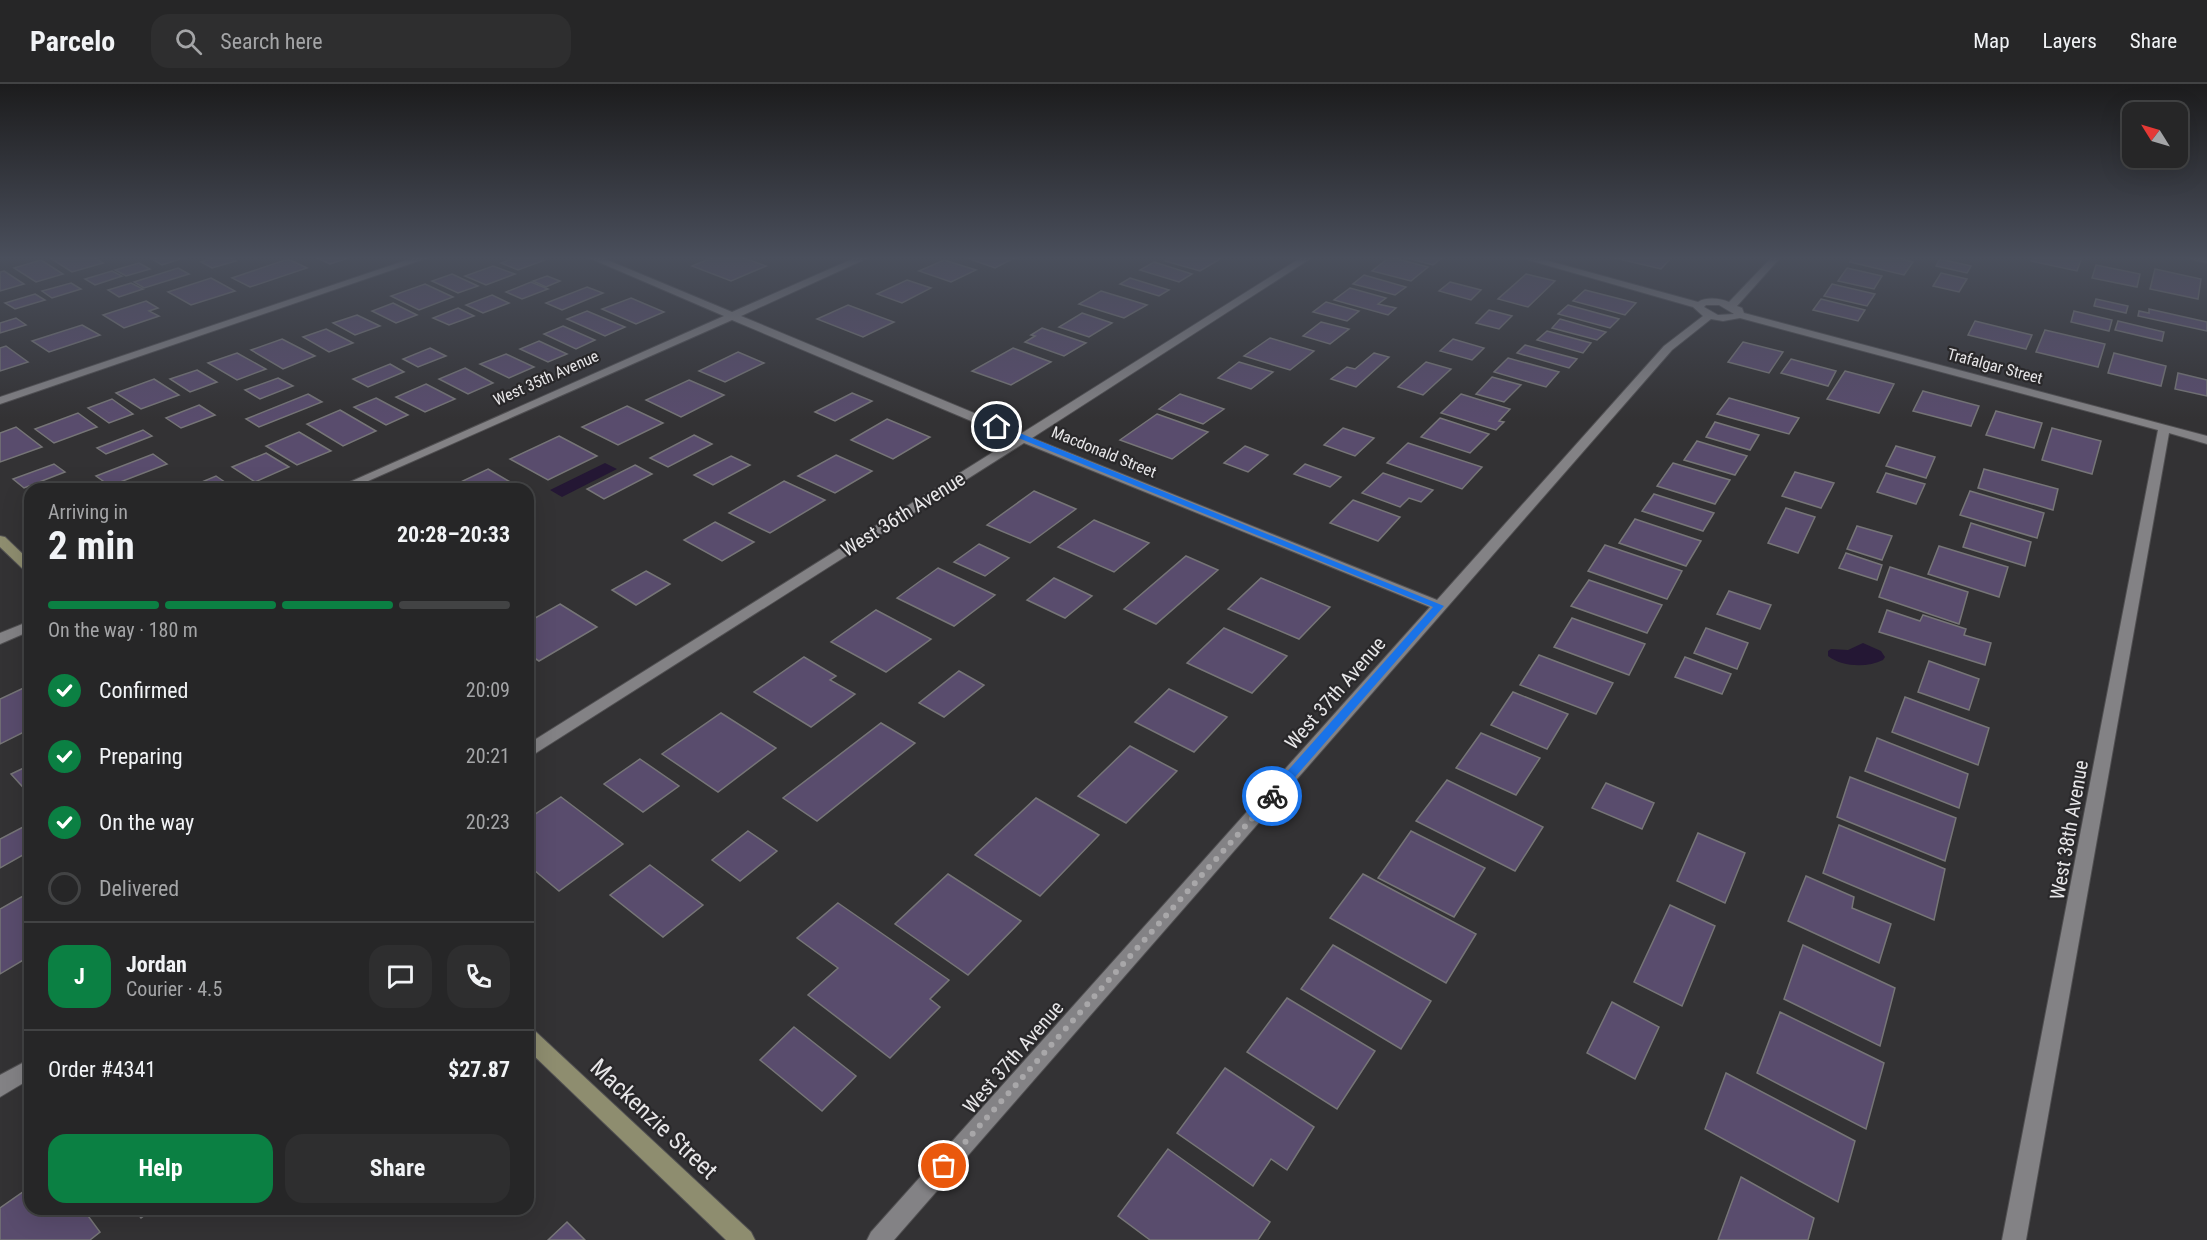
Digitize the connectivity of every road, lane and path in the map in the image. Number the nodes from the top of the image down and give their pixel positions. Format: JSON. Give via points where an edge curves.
{"nodes":[{"id":1,"x":266,"y":311,"type":"edge"},
{"id":2,"x":720,"y":311,"type":"edge"},
{"id":3,"x":743,"y":311,"type":"edge"},
{"id":4,"x":1224,"y":311,"type":"edge"},
{"id":5,"x":1703,"y":311,"type":"edge"},
{"id":6,"x":1707,"y":311,"type":"edge"},
{"id":7,"x":1738,"y":311,"type":"edge"},
{"id":8,"x":1739,"y":315,"type":"junction"},
{"id":9,"x":732,"y":316,"type":"junction"},
{"id":10,"x":0,"y":401,"type":"edge"},
{"id":11,"x":2164,"y":428,"type":"junction"},
{"id":12,"x":1023,"y":438,"type":"junction"},
{"id":13,"x":2207,"y":440,"type":"edge"},
{"id":14,"x":354,"y":483,"type":"edge"},
{"id":15,"x":0,"y":540,"type":"edge"},
{"id":16,"x":24,"y":562,"type":"edge"},
{"id":17,"x":1439,"y":606,"type":"junction"},
{"id":18,"x":24,"y":629,"type":"edge"},
{"id":19,"x":0,"y":639,"type":"edge"},
{"id":20,"x":534,"y":748,"type":"edge"},
{"id":21,"x":534,"y":1043,"type":"edge"},
{"id":22,"x":24,"y":1072,"type":"edge"},
{"id":23,"x":0,"y":1087,"type":"edge"},
{"id":24,"x":743,"y":1240,"type":"edge"},
{"id":25,"x":879,"y":1240,"type":"edge"},
{"id":26,"x":2014,"y":1240,"type":"edge"}],
"edges":[{"from":1,"to":10,"type":"street"},
{"from":2,"to":9,"type":"street","name":"Macdonald Street"},
{"from":3,"to":9,"type":"street","name":"West 35th Avenue"},
{"from":4,"to":12,"type":"street","name":"West 36th Avenue"},
{"from":5,"to":17,"type":"street","name":"West 37th Avenue"},
{"from":6,"to":8,"type":"street","name":"Trafalgar Street","via":[[1727,318]]},
{"from":7,"to":8,"type":"street"},
{"from":8,"to":11,"type":"street","name":"Trafalgar Street"},
{"from":9,"to":12,"type":"street","name":"Macdonald Street"},
{"from":9,"to":14,"type":"street","name":"West 35th Avenue"},
{"from":11,"to":13,"type":"street","name":"Trafalgar Street"},
{"from":11,"to":26,"type":"street","name":"West 38th Avenue"},
{"from":12,"to":17,"type":"street","name":"Macdonald Street"},
{"from":12,"to":20,"type":"street","name":"West 36th Avenue"},
{"from":15,"to":16,"type":"street"},
{"from":17,"to":25,"type":"street","name":"West 37th Avenue"},
{"from":18,"to":19,"type":"street"},
{"from":21,"to":24,"type":"street","name":"Mackenzie Street"},
{"from":22,"to":23,"type":"street"}]}
